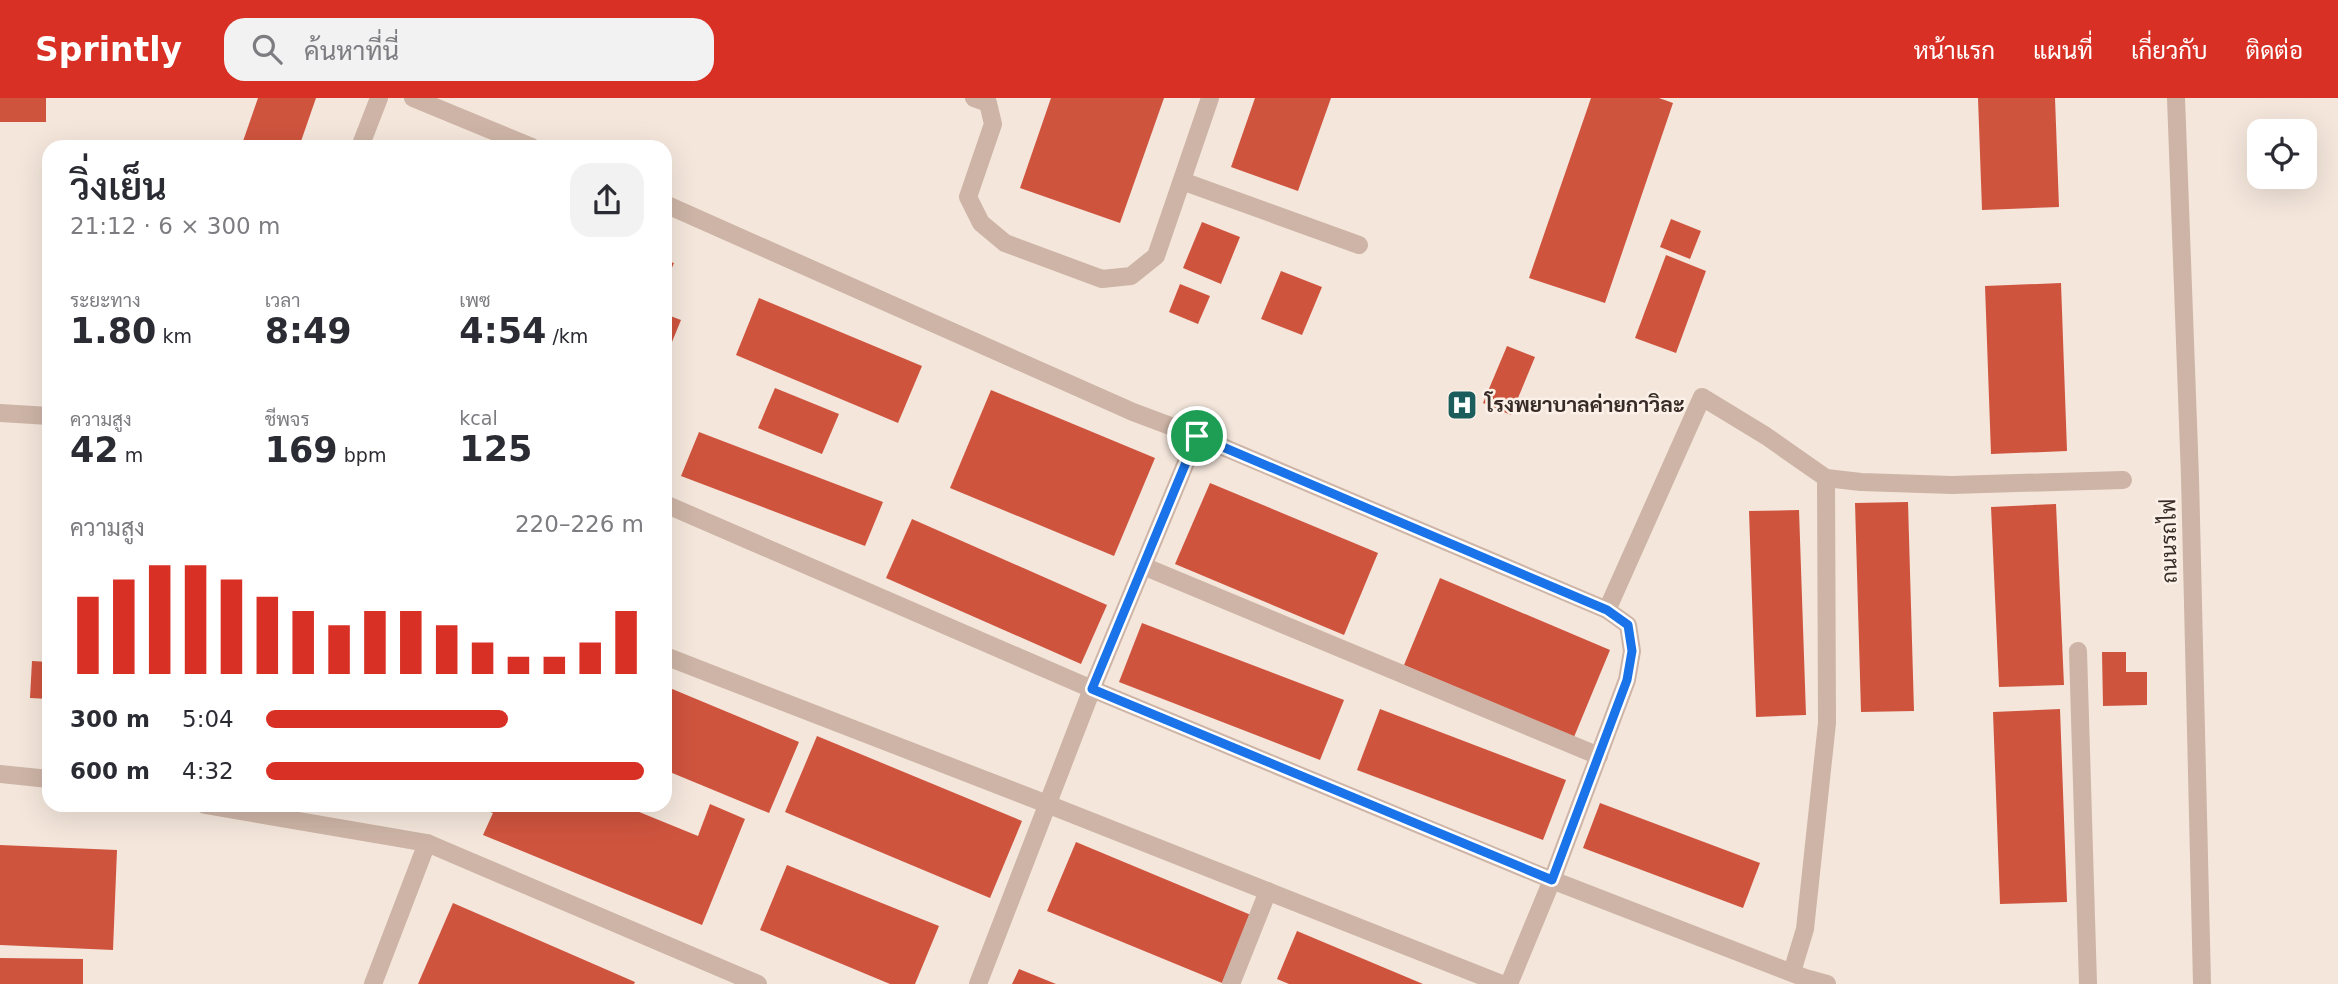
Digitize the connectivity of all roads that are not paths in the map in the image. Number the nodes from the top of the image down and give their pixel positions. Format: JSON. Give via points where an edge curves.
{"nodes":[{"id":1,"x":379,"y":98,"type":"edge"},
{"id":2,"x":413,"y":98,"type":"edge"},
{"id":3,"x":974,"y":98,"type":"edge"},
{"id":4,"x":1210,"y":98,"type":"edge"},
{"id":5,"x":2176,"y":98,"type":"edge"},
{"id":6,"x":363,"y":140,"type":"edge"},
{"id":7,"x":516,"y":140,"type":"edge"},
{"id":8,"x":1182,"y":181,"type":"junction"},
{"id":9,"x":672,"y":207,"type":"edge"},
{"id":10,"x":1359,"y":245,"type":"dead end"},
{"id":11,"x":0,"y":414,"type":"edge"},
{"id":12,"x":42,"y":416,"type":"edge"},
{"id":13,"x":1197,"y":436,"type":"junction"},
{"id":14,"x":1826,"y":478,"type":"junction"},
{"id":15,"x":2123,"y":480,"type":"dead end"},
{"id":16,"x":672,"y":507,"type":"edge"},
{"id":17,"x":1143,"y":566,"type":"junction"},
{"id":18,"x":1607,"y":610,"type":"junction"},
{"id":19,"x":2078,"y":651,"type":"dead end"},
{"id":20,"x":672,"y":659,"type":"edge"},
{"id":21,"x":1092,"y":689,"type":"junction"},
{"id":22,"x":1599,"y":756,"type":"junction"},
{"id":23,"x":0,"y":774,"type":"edge"},
{"id":24,"x":42,"y":778,"type":"edge"},
{"id":25,"x":1047,"y":804,"type":"junction"},
{"id":26,"x":246,"y":812,"type":"edge"},
{"id":27,"x":428,"y":843,"type":"junction"},
{"id":28,"x":1552,"y":880,"type":"junction"},
{"id":29,"x":1268,"y":891,"type":"junction"},
{"id":30,"x":1792,"y":972,"type":"junction"},
{"id":31,"x":373,"y":984,"type":"edge"},
{"id":32,"x":758,"y":984,"type":"edge"},
{"id":33,"x":978,"y":984,"type":"edge"},
{"id":34,"x":1231,"y":984,"type":"edge"},
{"id":35,"x":1502,"y":984,"type":"edge"},
{"id":36,"x":1509,"y":984,"type":"edge"},
{"id":37,"x":1826,"y":984,"type":"edge"},
{"id":38,"x":2088,"y":984,"type":"edge"},
{"id":39,"x":2202,"y":984,"type":"edge"}],
"edges":[{"from":1,"to":6,"type":"street"},
{"from":2,"to":7,"type":"street"},
{"from":3,"to":8,"type":"street","via":[[988,103],[993,124],[968,197],[981,223],[1005,243],[1101,279],[1130,276],[1156,256]]},
{"from":4,"to":8,"type":"street"},
{"from":5,"to":39,"type":"street","name":"ถนนรถไฟ"},
{"from":8,"to":10,"type":"street"},
{"from":9,"to":13,"type":"street","via":[[1133,412]]},
{"from":11,"to":12,"type":"street"},
{"from":13,"to":17,"type":"street"},
{"from":13,"to":18,"type":"street"},
{"from":14,"to":15,"type":"street","via":[[1952,485]]},
{"from":14,"to":18,"type":"street","via":[[1702,397]]},
{"from":14,"to":30,"type":"street","via":[[1827,723],[1805,929]]},
{"from":16,"to":21,"type":"street"},
{"from":17,"to":21,"type":"street"},
{"from":17,"to":22,"type":"street"},
{"from":18,"to":22,"type":"street","via":[[1628,625],[1632,651],[1627,680]]},
{"from":19,"to":38,"type":"street"},
{"from":20,"to":25,"type":"street"},
{"from":21,"to":25,"type":"street"},
{"from":21,"to":28,"type":"street"},
{"from":22,"to":28,"type":"street"},
{"from":23,"to":24,"type":"street"},
{"from":25,"to":29,"type":"street"},
{"from":25,"to":33,"type":"street"},
{"from":26,"to":27,"type":"street"},
{"from":27,"to":31,"type":"street"},
{"from":27,"to":32,"type":"street"},
{"from":28,"to":30,"type":"street"},
{"from":28,"to":36,"type":"street"},
{"from":29,"to":34,"type":"street"},
{"from":29,"to":35,"type":"street"},
{"from":30,"to":37,"type":"street"}]}
